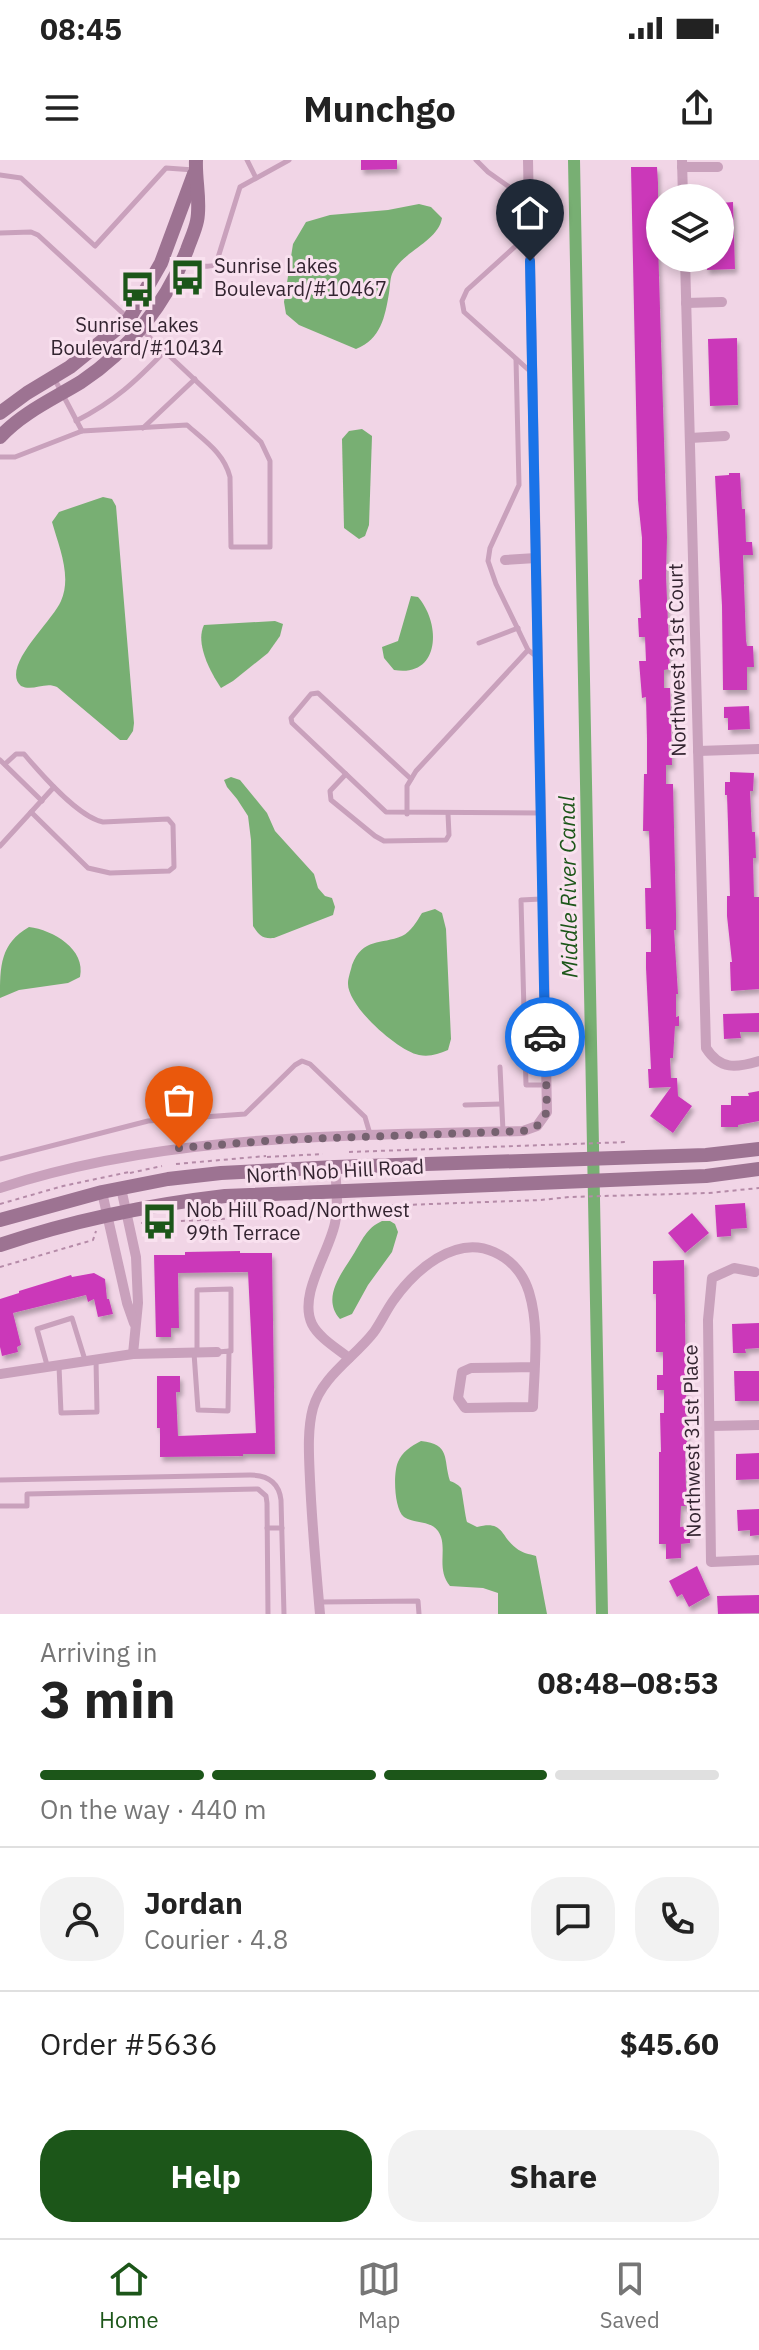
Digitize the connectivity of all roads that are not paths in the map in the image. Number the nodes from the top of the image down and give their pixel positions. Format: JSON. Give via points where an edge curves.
{"nodes":[{"id":1,"x":247,"y":160,"type":"edge"},
{"id":2,"x":289,"y":160,"type":"edge"},
{"id":3,"x":476,"y":160,"type":"edge"},
{"id":4,"x":528,"y":160,"type":"edge"},
{"id":5,"x":682,"y":163,"type":"edge"},
{"id":6,"x":196,"y":165,"type":"edge"},
{"id":7,"x":718,"y":167,"type":"dead end"},
{"id":8,"x":0,"y":175,"type":"edge"},
{"id":9,"x":256,"y":178,"type":"junction"},
{"id":10,"x":683,"y":184,"type":"edge"},
{"id":11,"x":529,"y":201,"type":"junction"},
{"id":12,"x":0,"y":233,"type":"edge"},
{"id":13,"x":529,"y":233,"type":"junction"},
{"id":14,"x":183,"y":259,"type":"junction"},
{"id":15,"x":685,"y":272,"type":"edge"},
{"id":16,"x":722,"y":302,"type":"dead end"},
{"id":17,"x":686,"y":303,"type":"junction"},
{"id":18,"x":129,"y":319,"type":"junction"},
{"id":19,"x":141,"y":330,"type":"junction"},
{"id":20,"x":165,"y":351,"type":"junction"},
{"id":21,"x":516,"y":359,"type":"junction"},
{"id":22,"x":532,"y":373,"type":"junction"},
{"id":23,"x":53,"y":377,"type":"junction"},
{"id":24,"x":195,"y":379,"type":"junction"},
{"id":25,"x":61,"y":393,"type":"junction"},
{"id":26,"x":0,"y":413,"type":"edge"},
{"id":27,"x":76,"y":421,"type":"junction"},
{"id":28,"x":143,"y":428,"type":"junction"},
{"id":29,"x":82,"y":431,"type":"junction"},
{"id":30,"x":725,"y":436,"type":"dead end"},
{"id":31,"x":0,"y":437,"type":"edge"},
{"id":32,"x":690,"y":438,"type":"junction"},
{"id":33,"x":0,"y":457,"type":"edge"},
{"id":34,"x":536,"y":558,"type":"junction"},
{"id":35,"x":505,"y":560,"type":"dead end"},
{"id":36,"x":518,"y":628,"type":"junction"},
{"id":37,"x":479,"y":643,"type":"dead end"},
{"id":38,"x":528,"y":650,"type":"junction"},
{"id":39,"x":538,"y":658,"type":"junction"},
{"id":40,"x":759,"y":749,"type":"edge"},
{"id":41,"x":698,"y":751,"type":"junction"},
{"id":42,"x":2,"y":762,"type":"edge"},
{"id":43,"x":346,"y":774,"type":"junction"},
{"id":44,"x":411,"y":779,"type":"junction"},
{"id":45,"x":54,"y":787,"type":"junction"},
{"id":46,"x":42,"y":801,"type":"junction"},
{"id":47,"x":31,"y":812,"type":"junction"},
{"id":48,"x":541,"y":813,"type":"junction"},
{"id":49,"x":407,"y":814,"type":"junction"},
{"id":50,"x":448,"y":814,"type":"junction"},
{"id":51,"x":0,"y":846,"type":"edge"},
{"id":52,"x":542,"y":899,"type":"junction"},
{"id":53,"x":759,"y":1061,"type":"edge"},
{"id":54,"x":500,"y":1067,"type":"dead end"},
{"id":55,"x":546,"y":1085,"type":"junction"},
{"id":56,"x":501,"y":1104,"type":"junction"},
{"id":57,"x":465,"y":1105,"type":"dead end"},
{"id":58,"x":503,"y":1132,"type":"junction"},
{"id":59,"x":371,"y":1135,"type":"junction"},
{"id":60,"x":759,"y":1149,"type":"edge"},
{"id":61,"x":0,"y":1159,"type":"edge"},
{"id":62,"x":335,"y":1167,"type":"junction"},
{"id":63,"x":759,"y":1169,"type":"edge"},
{"id":64,"x":0,"y":1188,"type":"edge"},
{"id":65,"x":121,"y":1188,"type":"junction"},
{"id":66,"x":336,"y":1190,"type":"junction"},
{"id":67,"x":102,"y":1192,"type":"junction"},
{"id":68,"x":127,"y":1216,"type":"junction"},
{"id":69,"x":0,"y":1220,"type":"edge"},
{"id":70,"x":108,"y":1221,"type":"junction"},
{"id":71,"x":0,"y":1245,"type":"edge"},
{"id":72,"x":755,"y":1272,"type":"dead end"},
{"id":73,"x":135,"y":1325,"type":"junction"},
{"id":74,"x":229,"y":1351,"type":"junction"},
{"id":75,"x":196,"y":1352,"type":"junction"},
{"id":76,"x":217,"y":1352,"type":"joint"},
{"id":77,"x":133,"y":1354,"type":"junction"},
{"id":78,"x":349,"y":1358,"type":"junction"},
{"id":79,"x":90,"y":1360,"type":"junction"},
{"id":80,"x":53,"y":1365,"type":"junction"},
{"id":81,"x":534,"y":1367,"type":"junction"},
{"id":82,"x":0,"y":1374,"type":"edge"},
{"id":83,"x":759,"y":1425,"type":"edge"},
{"id":84,"x":711,"y":1426,"type":"junction"},
{"id":85,"x":214,"y":1476,"type":"junction"},
{"id":86,"x":0,"y":1480,"type":"edge"},
{"id":87,"x":26,"y":1480,"type":"junction"},
{"id":88,"x":214,"y":1490,"type":"junction"},
{"id":89,"x":27,"y":1494,"type":"junction"},
{"id":90,"x":0,"y":1506,"type":"edge"},
{"id":91,"x":267,"y":1528,"type":"junction"},
{"id":92,"x":282,"y":1528,"type":"junction"},
{"id":93,"x":759,"y":1560,"type":"edge"},
{"id":94,"x":319,"y":1608,"type":"edge"},
{"id":95,"x":268,"y":1614,"type":"edge"},
{"id":96,"x":284,"y":1614,"type":"edge"},
{"id":97,"x":419,"y":1614,"type":"edge"}],
"edges":[{"from":1,"to":9,"type":"lane"},
{"from":2,"to":9,"type":"lane"},
{"from":3,"to":11,"type":"lane"},
{"from":4,"to":11,"type":"street"},
{"from":5,"to":7,"type":"street"},
{"from":5,"to":10,"type":"street"},
{"from":6,"to":8,"type":"lane","via":[[166,168],[95,246],[21,178]]},
{"from":6,"to":14,"type":"main road","via":[[197,222]]},
{"from":6,"to":18,"type":"main road","via":[[161,263]]},
{"from":9,"to":14,"type":"lane","via":[[240,187],[216,264]]},
{"from":11,"to":13,"type":"street"},
{"from":12,"to":18,"type":"lane","via":[[38,235]]},
{"from":13,"to":21,"type":"lane","via":[[467,290],[462,301],[464,312]]},
{"from":13,"to":22,"type":"street"},
{"from":14,"to":19,"type":"main road"},
{"from":15,"to":17,"type":"street","name":"Northwest 31st Court"},
{"from":16,"to":17,"type":"street"},
{"from":17,"to":32,"type":"street","name":"Northwest 31st Court"},
{"from":18,"to":19,"type":"lane"},
{"from":18,"to":23,"type":"main road"},
{"from":19,"to":20,"type":"lane"},
{"from":19,"to":25,"type":"main road","via":[[110,360]]},
{"from":20,"to":24,"type":"lane"},
{"from":20,"to":27,"type":"lane","via":[[121,395]]},
{"from":21,"to":22,"type":"lane"},
{"from":21,"to":36,"type":"lane","via":[[519,485],[488,561]]},
{"from":22,"to":34,"type":"street"},
{"from":23,"to":25,"type":"lane"},
{"from":23,"to":26,"type":"main road"},
{"from":24,"to":28,"type":"lane"},
{"from":24,"to":28,"type":"lane","via":[[269,454],[270,547],[231,547],[230,477],[222,456],[187,425]]},
{"from":25,"to":27,"type":"lane"},
{"from":25,"to":31,"type":"main road"},
{"from":27,"to":29,"type":"lane"},
{"from":28,"to":29,"type":"lane"},
{"from":29,"to":33,"type":"lane","via":[[15,457]]},
{"from":30,"to":32,"type":"street"},
{"from":32,"to":41,"type":"street","name":"Northwest 31st Court"},
{"from":34,"to":35,"type":"street"},
{"from":34,"to":39,"type":"street"},
{"from":36,"to":37,"type":"lane"},
{"from":36,"to":38,"type":"lane"},
{"from":38,"to":39,"type":"lane"},
{"from":38,"to":44,"type":"lane"},
{"from":39,"to":48,"type":"street"},
{"from":40,"to":41,"type":"street"},
{"from":41,"to":53,"type":"street","name":"Northwest 31st Court","via":[[706,1048],[723,1065]]},
{"from":42,"to":45,"type":"lane","via":[[24,754]]},
{"from":42,"to":46,"type":"lane"},
{"from":43,"to":44,"type":"lane","via":[[292,723],[311,694],[318,693]]},
{"from":43,"to":49,"type":"lane","via":[[386,812]]},
{"from":43,"to":50,"type":"lane","via":[[330,791],[331,800],[384,841],[446,840]]},
{"from":44,"to":49,"type":"lane"},
{"from":45,"to":46,"type":"lane"},
{"from":45,"to":47,"type":"lane","via":[[92,820],[168,819],[173,825],[174,867],[110,873],[88,868]]},
{"from":46,"to":47,"type":"lane"},
{"from":47,"to":51,"type":"lane"},
{"from":48,"to":50,"type":"lane"},
{"from":48,"to":52,"type":"street"},
{"from":49,"to":50,"type":"lane"},
{"from":52,"to":55,"type":"street"},
{"from":52,"to":55,"type":"lane","via":[[521,900],[526,1085]]},
{"from":54,"to":56,"type":"lane"},
{"from":55,"to":58,"type":"street","via":[[547,1112],[537,1126]]},
{"from":56,"to":57,"type":"lane"},
{"from":56,"to":58,"type":"lane"},
{"from":58,"to":59,"type":"street"},
{"from":59,"to":61,"type":"lane","via":[[365,1117],[302,1061],[245,1114],[148,1121]]},
{"from":59,"to":64,"type":"street","via":[[179,1148],[101,1161]]},
{"from":60,"to":62,"type":"main road","name":"North Nob Hill Road"},
{"from":62,"to":65,"type":"main road","name":"North Nob Hill Road","via":[[221,1173]]},
{"from":62,"to":66,"type":"street"},
{"from":63,"to":66,"type":"main road","name":"North Nob Hill Road","via":[[706,1176]]},
{"from":65,"to":67,"type":"main road","name":"North Nob Hill Road"},
{"from":65,"to":68,"type":"street"},
{"from":66,"to":68,"type":"main road","name":"North Nob Hill Road","via":[[225,1196]]},
{"from":66,"to":78,"type":"street","via":[[336,1223],[310,1292],[309,1311],[313,1325]]},
{"from":67,"to":69,"type":"main road","name":"North Nob Hill Road"},
{"from":67,"to":70,"type":"street"},
{"from":68,"to":70,"type":"main road","name":"North Nob Hill Road"},
{"from":68,"to":73,"type":"street","via":[[136,1257]]},
{"from":70,"to":71,"type":"main road","name":"North Nob Hill Road","via":[[69,1223]]},
{"from":70,"to":73,"type":"street"},
{"from":72,"to":84,"type":"street","name":"Northwest 31st Place","via":[[734,1268],[712,1278]]},
{"from":73,"to":77,"type":"street"},
{"from":74,"to":75,"type":"lane","via":[[228,1411],[198,1410]]},
{"from":74,"to":75,"type":"lane","via":[[231,1289],[197,1290]]},
{"from":74,"to":76,"type":"lane"},
{"from":75,"to":76,"type":"street"},
{"from":75,"to":77,"type":"street"},
{"from":77,"to":79,"type":"street"},
{"from":78,"to":81,"type":"street","via":[[417,1272],[459,1249],[487,1249],[509,1259],[530,1294]]},
{"from":78,"to":94,"type":"street","via":[[313,1406],[309,1449]]},
{"from":79,"to":80,"type":"street"},
{"from":79,"to":80,"type":"lane","via":[[72,1318],[37,1329]]},
{"from":79,"to":80,"type":"lane","via":[[97,1412],[61,1413]]},
{"from":80,"to":82,"type":"street"},
{"from":81,"to":81,"type":"street","via":[[471,1368],[462,1372],[458,1398],[465,1408],[533,1407]]},
{"from":83,"to":84,"type":"street"},
{"from":84,"to":93,"type":"street","name":"Northwest 31st Place","via":[[711,1562]]},
{"from":85,"to":87,"type":"lane"},
{"from":85,"to":88,"type":"lane"},
{"from":85,"to":92,"type":"lane","via":[[270,1479],[280,1492]]},
{"from":86,"to":87,"type":"lane"},
{"from":87,"to":89,"type":"lane"},
{"from":88,"to":89,"type":"lane"},
{"from":88,"to":91,"type":"lane","via":[[262,1492]]},
{"from":89,"to":90,"type":"lane","via":[[27,1506]]},
{"from":91,"to":92,"type":"lane"},
{"from":91,"to":95,"type":"lane"},
{"from":92,"to":96,"type":"lane"},
{"from":94,"to":97,"type":"lane","via":[[418,1601]]}]}
